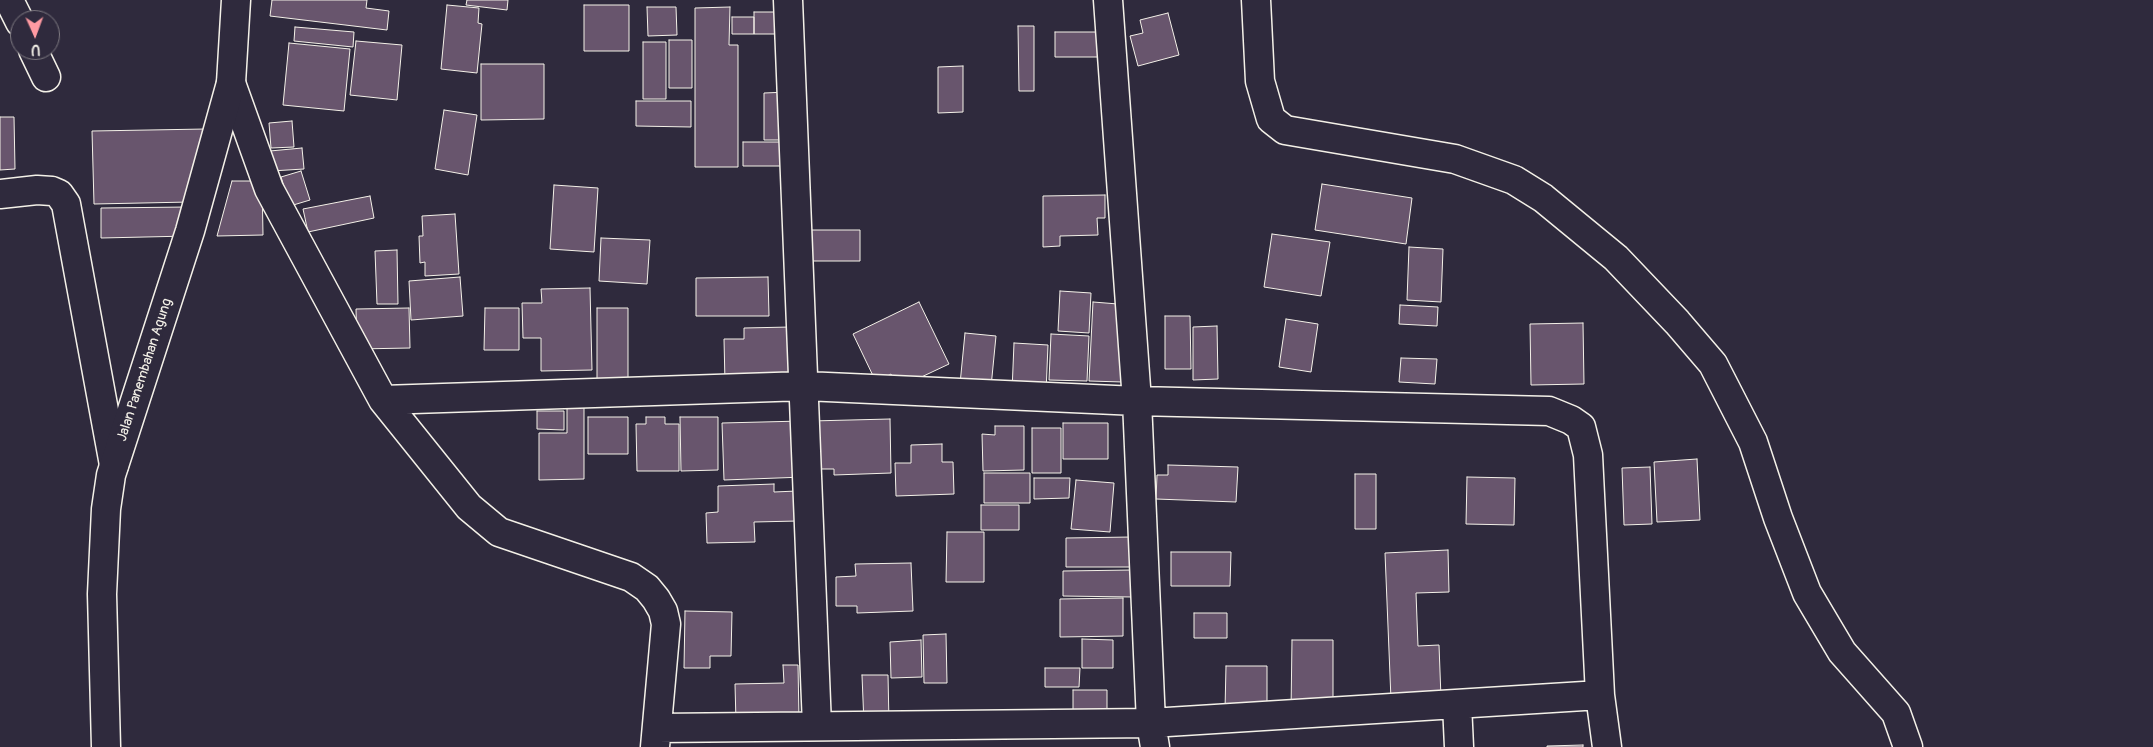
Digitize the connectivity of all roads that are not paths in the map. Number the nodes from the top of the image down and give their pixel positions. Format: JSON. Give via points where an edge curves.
{"nodes":[{"id":1,"x":236,"y":0,"type":"edge"},
{"id":2,"x":788,"y":0,"type":"edge"},
{"id":3,"x":1108,"y":0,"type":"edge"},
{"id":4,"x":1256,"y":0,"type":"edge"},
{"id":5,"x":38,"y":60,"type":"edge"},
{"id":6,"x":46,"y":77,"type":"dead end"},
{"id":7,"x":231,"y":84,"type":"junction"},
{"id":8,"x":0,"y":194,"type":"edge"},
{"id":9,"x":804,"y":386,"type":"junction"},
{"id":10,"x":383,"y":400,"type":"junction"},
{"id":11,"x":1137,"y":401,"type":"junction"},
{"id":12,"x":114,"y":465,"type":"junction"},
{"id":13,"x":1600,"y":695,"type":"junction"},
{"id":14,"x":1457,"y":704,"type":"junction"},
{"id":15,"x":818,"y":726,"type":"junction"},
{"id":16,"x":1153,"y":735,"type":"edge"},
{"id":17,"x":657,"y":737,"type":"edge"},
{"id":18,"x":106,"y":747,"type":"edge"},
{"id":19,"x":1459,"y":747,"type":"edge"},
{"id":20,"x":1607,"y":747,"type":"edge"},
{"id":21,"x":1908,"y":747,"type":"edge"}],
"edges":[{"from":1,"to":7,"type":"street","name":"Jalan Panembahan Agung"},
{"from":2,"to":9,"type":"street"},
{"from":3,"to":11,"type":"street"},
{"from":4,"to":21,"type":"street","via":[[1260,81],[1271,119],[1285,130],[1455,159],[1514,180],[1543,198],[1616,258],[1683,329],[1713,364],[1753,442],[1807,592],[1842,652],[1896,714]]},
{"from":5,"to":6,"type":"street"},
{"from":7,"to":10,"type":"street","via":[[269,189]]},
{"from":7,"to":12,"type":"street","name":"Jalan Panembahan Agung","via":[[190,231]]},
{"from":8,"to":12,"type":"street","via":[[52,191],[59,194],[66,204]]},
{"from":9,"to":10,"type":"street"},
{"from":9,"to":11,"type":"street"},
{"from":9,"to":15,"type":"street"},
{"from":10,"to":17,"type":"street","via":[[469,508],[498,532],[630,578],[647,588],[656,599],[666,624]]},
{"from":11,"to":13,"type":"street","via":[[1549,411],[1571,420],[1581,428],[1588,454]]},
{"from":11,"to":16,"type":"street"},
{"from":12,"to":18,"type":"street","name":"Jalan Panembahan Agung","via":[[106,509],[102,577]]},
{"from":13,"to":14,"type":"street"},
{"from":13,"to":20,"type":"street"},
{"from":14,"to":16,"type":"street"},
{"from":14,"to":19,"type":"street"},
{"from":15,"to":16,"type":"street"},
{"from":15,"to":17,"type":"street"}]}
